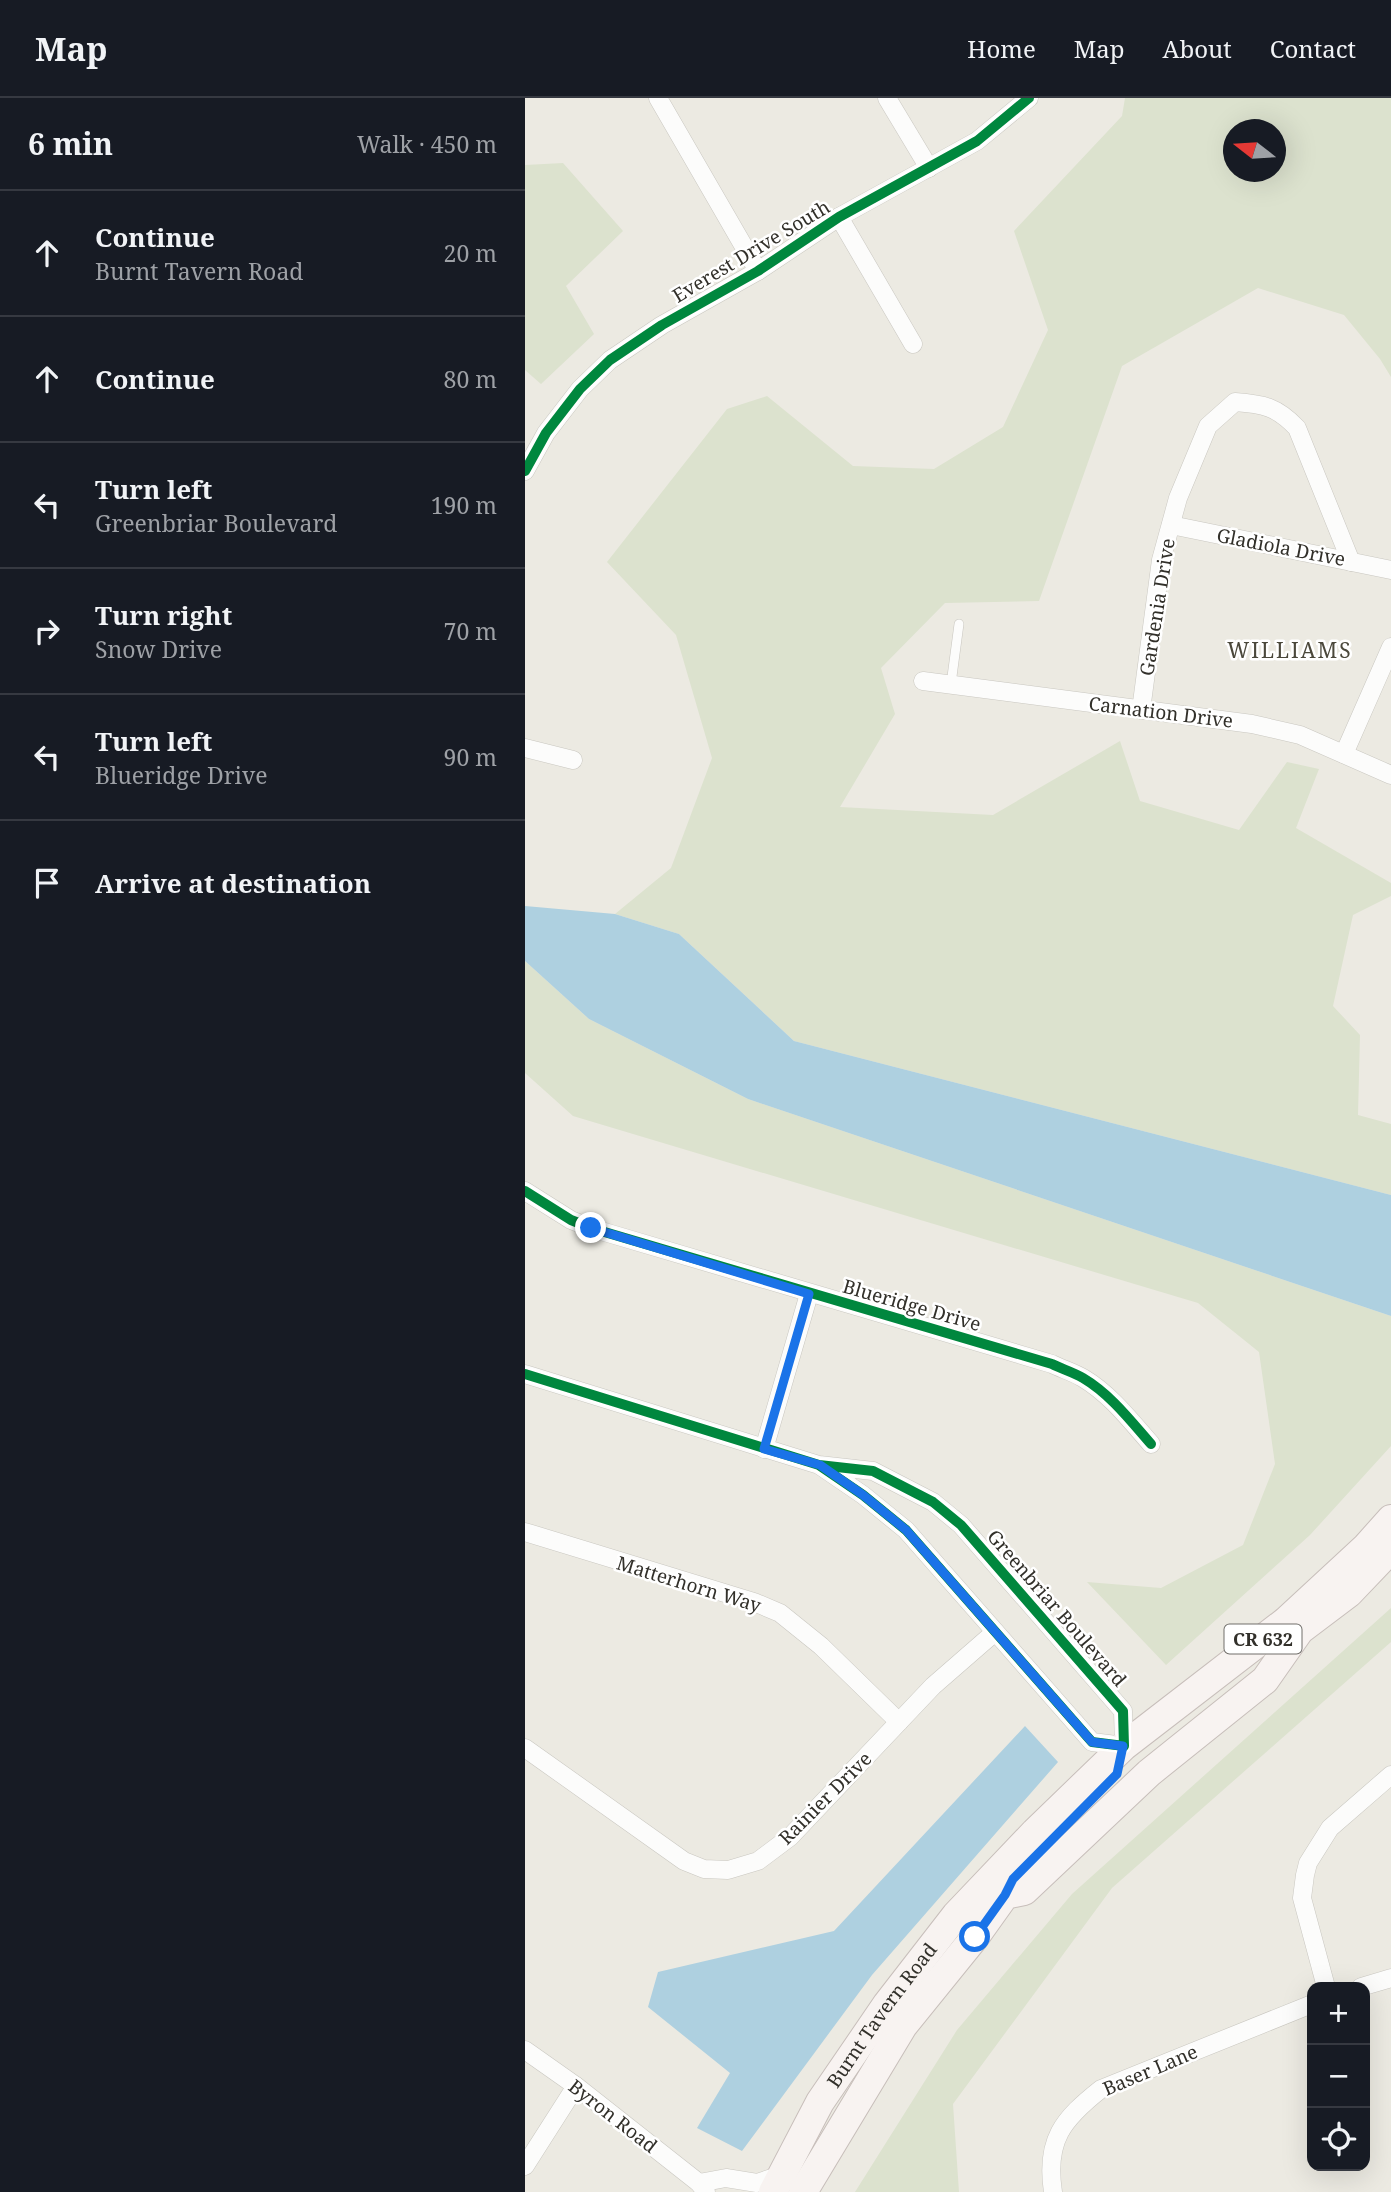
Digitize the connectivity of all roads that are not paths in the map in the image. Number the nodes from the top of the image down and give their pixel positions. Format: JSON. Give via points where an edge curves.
{"nodes":[{"id":1,"x":658,"y":98,"type":"edge"},
{"id":2,"x":887,"y":98,"type":"edge"},
{"id":3,"x":1029,"y":98,"type":"edge"},
{"id":4,"x":929,"y":168,"type":"junction"},
{"id":5,"x":839,"y":217,"type":"junction"},
{"id":6,"x":758,"y":271,"type":"junction"},
{"id":7,"x":913,"y":344,"type":"dead end"},
{"id":8,"x":525,"y":471,"type":"edge"},
{"id":9,"x":1171,"y":525,"type":"junction"},
{"id":10,"x":1351,"y":562,"type":"junction"},
{"id":11,"x":1391,"y":570,"type":"edge"},
{"id":12,"x":959,"y":624,"type":"dead end"},
{"id":13,"x":1391,"y":647,"type":"edge"},
{"id":14,"x":923,"y":681,"type":"dead end"},
{"id":15,"x":951,"y":684,"type":"junction"},
{"id":16,"x":1141,"y":710,"type":"junction"},
{"id":17,"x":525,"y":748,"type":"edge"},
{"id":18,"x":1344,"y":754,"type":"junction"},
{"id":19,"x":573,"y":760,"type":"dead end"},
{"id":20,"x":1391,"y":775,"type":"edge"},
{"id":21,"x":525,"y":1191,"type":"edge"},
{"id":22,"x":809,"y":1294,"type":"junction"},
{"id":23,"x":525,"y":1374,"type":"edge"},
{"id":24,"x":1151,"y":1444,"type":"dead end"},
{"id":25,"x":764,"y":1449,"type":"junction"},
{"id":26,"x":820,"y":1465,"type":"junction"},
{"id":27,"x":1391,"y":1519,"type":"edge"},
{"id":28,"x":525,"y":1532,"type":"edge"},
{"id":29,"x":1391,"y":1549,"type":"edge"},
{"id":30,"x":1300,"y":1630,"type":"junction"},
{"id":31,"x":995,"y":1632,"type":"junction"},
{"id":32,"x":899,"y":1721,"type":"junction"},
{"id":33,"x":1123,"y":1746,"type":"junction"},
{"id":34,"x":525,"y":1748,"type":"edge"},
{"id":35,"x":1391,"y":1775,"type":"edge"},
{"id":36,"x":1005,"y":1895,"type":"junction"},
{"id":37,"x":1391,"y":1978,"type":"edge"},
{"id":38,"x":1325,"y":1982,"type":"edge"},
{"id":39,"x":1370,"y":1984,"type":"edge"},
{"id":40,"x":1307,"y":2006,"type":"edge"},
{"id":41,"x":525,"y":2050,"type":"edge"},
{"id":42,"x":576,"y":2086,"type":"junction"},
{"id":43,"x":525,"y":2166,"type":"edge"},
{"id":44,"x":701,"y":2186,"type":"edge"},
{"id":45,"x":787,"y":2186,"type":"edge"},
{"id":46,"x":1053,"y":2192,"type":"edge"}],
"edges":[{"from":1,"to":6,"type":"street"},
{"from":2,"to":4,"type":"street"},
{"from":3,"to":4,"type":"street","name":"Everest Drive South","via":[[977,141]]},
{"from":4,"to":5,"type":"street","name":"Everest Drive South"},
{"from":5,"to":6,"type":"street","name":"Everest Drive South"},
{"from":5,"to":7,"type":"street"},
{"from":6,"to":8,"type":"street","name":"Everest Drive South","via":[[610,360],[571,400]]},
{"from":9,"to":10,"type":"street","name":"Gladiola Drive"},
{"from":9,"to":10,"type":"street","name":"Gardenia Drive","via":[[1208,426],[1235,402],[1261,403],[1283,413],[1297,428]]},
{"from":9,"to":16,"type":"street","name":"Gardenia Drive","via":[[1161,560]]},
{"from":10,"to":11,"type":"street","name":"Gladiola Drive"},
{"from":12,"to":15,"type":"lane"},
{"from":13,"to":18,"type":"street"},
{"from":14,"to":15,"type":"street","name":"Carnation Drive"},
{"from":15,"to":16,"type":"street","name":"Carnation Drive"},
{"from":16,"to":18,"type":"street","name":"Carnation Drive","via":[[1252,724],[1300,735]]},
{"from":17,"to":19,"type":"street"},
{"from":18,"to":20,"type":"street","name":"Carnation Drive"},
{"from":21,"to":22,"type":"street","name":"Blueridge Drive","via":[[591,1228]]},
{"from":22,"to":24,"type":"street","name":"Blueridge Drive","via":[[1052,1364],[1081,1377],[1120,1408]]},
{"from":22,"to":25,"type":"street"},
{"from":23,"to":25,"type":"street","name":"Greenbriar Boulevard"},
{"from":25,"to":26,"type":"street","name":"Greenbriar Boulevard"},
{"from":26,"to":31,"type":"street","name":"Greenbriar Boulevard","via":[[906,1530]]},
{"from":26,"to":33,"type":"street","name":"Greenbriar Boulevard","via":[[873,1471],[933,1502],[961,1524],[1123,1711]]},
{"from":27,"to":33,"type":"main road","name":"Burnt Tavern Road","number":"CR 632","via":[[1286,1621]]},
{"from":28,"to":32,"type":"street","name":"Matterhorn Way","via":[[780,1613]]},
{"from":29,"to":30,"type":"main road","name":"Burnt Tavern Road","number":"CR 632","via":[[1349,1592]]},
{"from":30,"to":33,"type":"main road","via":[[1165,1740]]},
{"from":30,"to":36,"type":"main road","name":"Burnt Tavern Road","number":"CR 632","via":[[1265,1681],[1149,1773],[1024,1891]]},
{"from":31,"to":32,"type":"street","name":"Rainier Drive"},
{"from":31,"to":33,"type":"street","name":"Greenbriar Boulevard","via":[[1092,1742]]},
{"from":32,"to":34,"type":"street","name":"Rainier Drive","via":[[790,1837],[758,1861],[728,1870],[704,1869],[684,1861]]},
{"from":33,"to":36,"type":"main road","via":[[1117,1774],[1013,1879]]},
{"from":33,"to":45,"type":"main road","name":"Burnt Tavern Road","number":"CR 632","via":[[956,1915],[887,2004],[820,2102]]},
{"from":35,"to":38,"type":"street","via":[[1330,1828],[1308,1863],[1302,1898]]},
{"from":36,"to":45,"type":"main road","name":"Burnt Tavern Road","number":"CR 632"},
{"from":37,"to":39,"type":"street"},
{"from":40,"to":46,"type":"street","name":"Baser Lane","via":[[1101,2089],[1059,2129],[1050,2172]]},
{"from":41,"to":42,"type":"street","name":"Byron Road"},
{"from":42,"to":43,"type":"street"},
{"from":42,"to":44,"type":"street","name":"Byron Road"},
{"from":44,"to":45,"type":"street","name":"Byron Road","via":[[726,2178]]}]}
